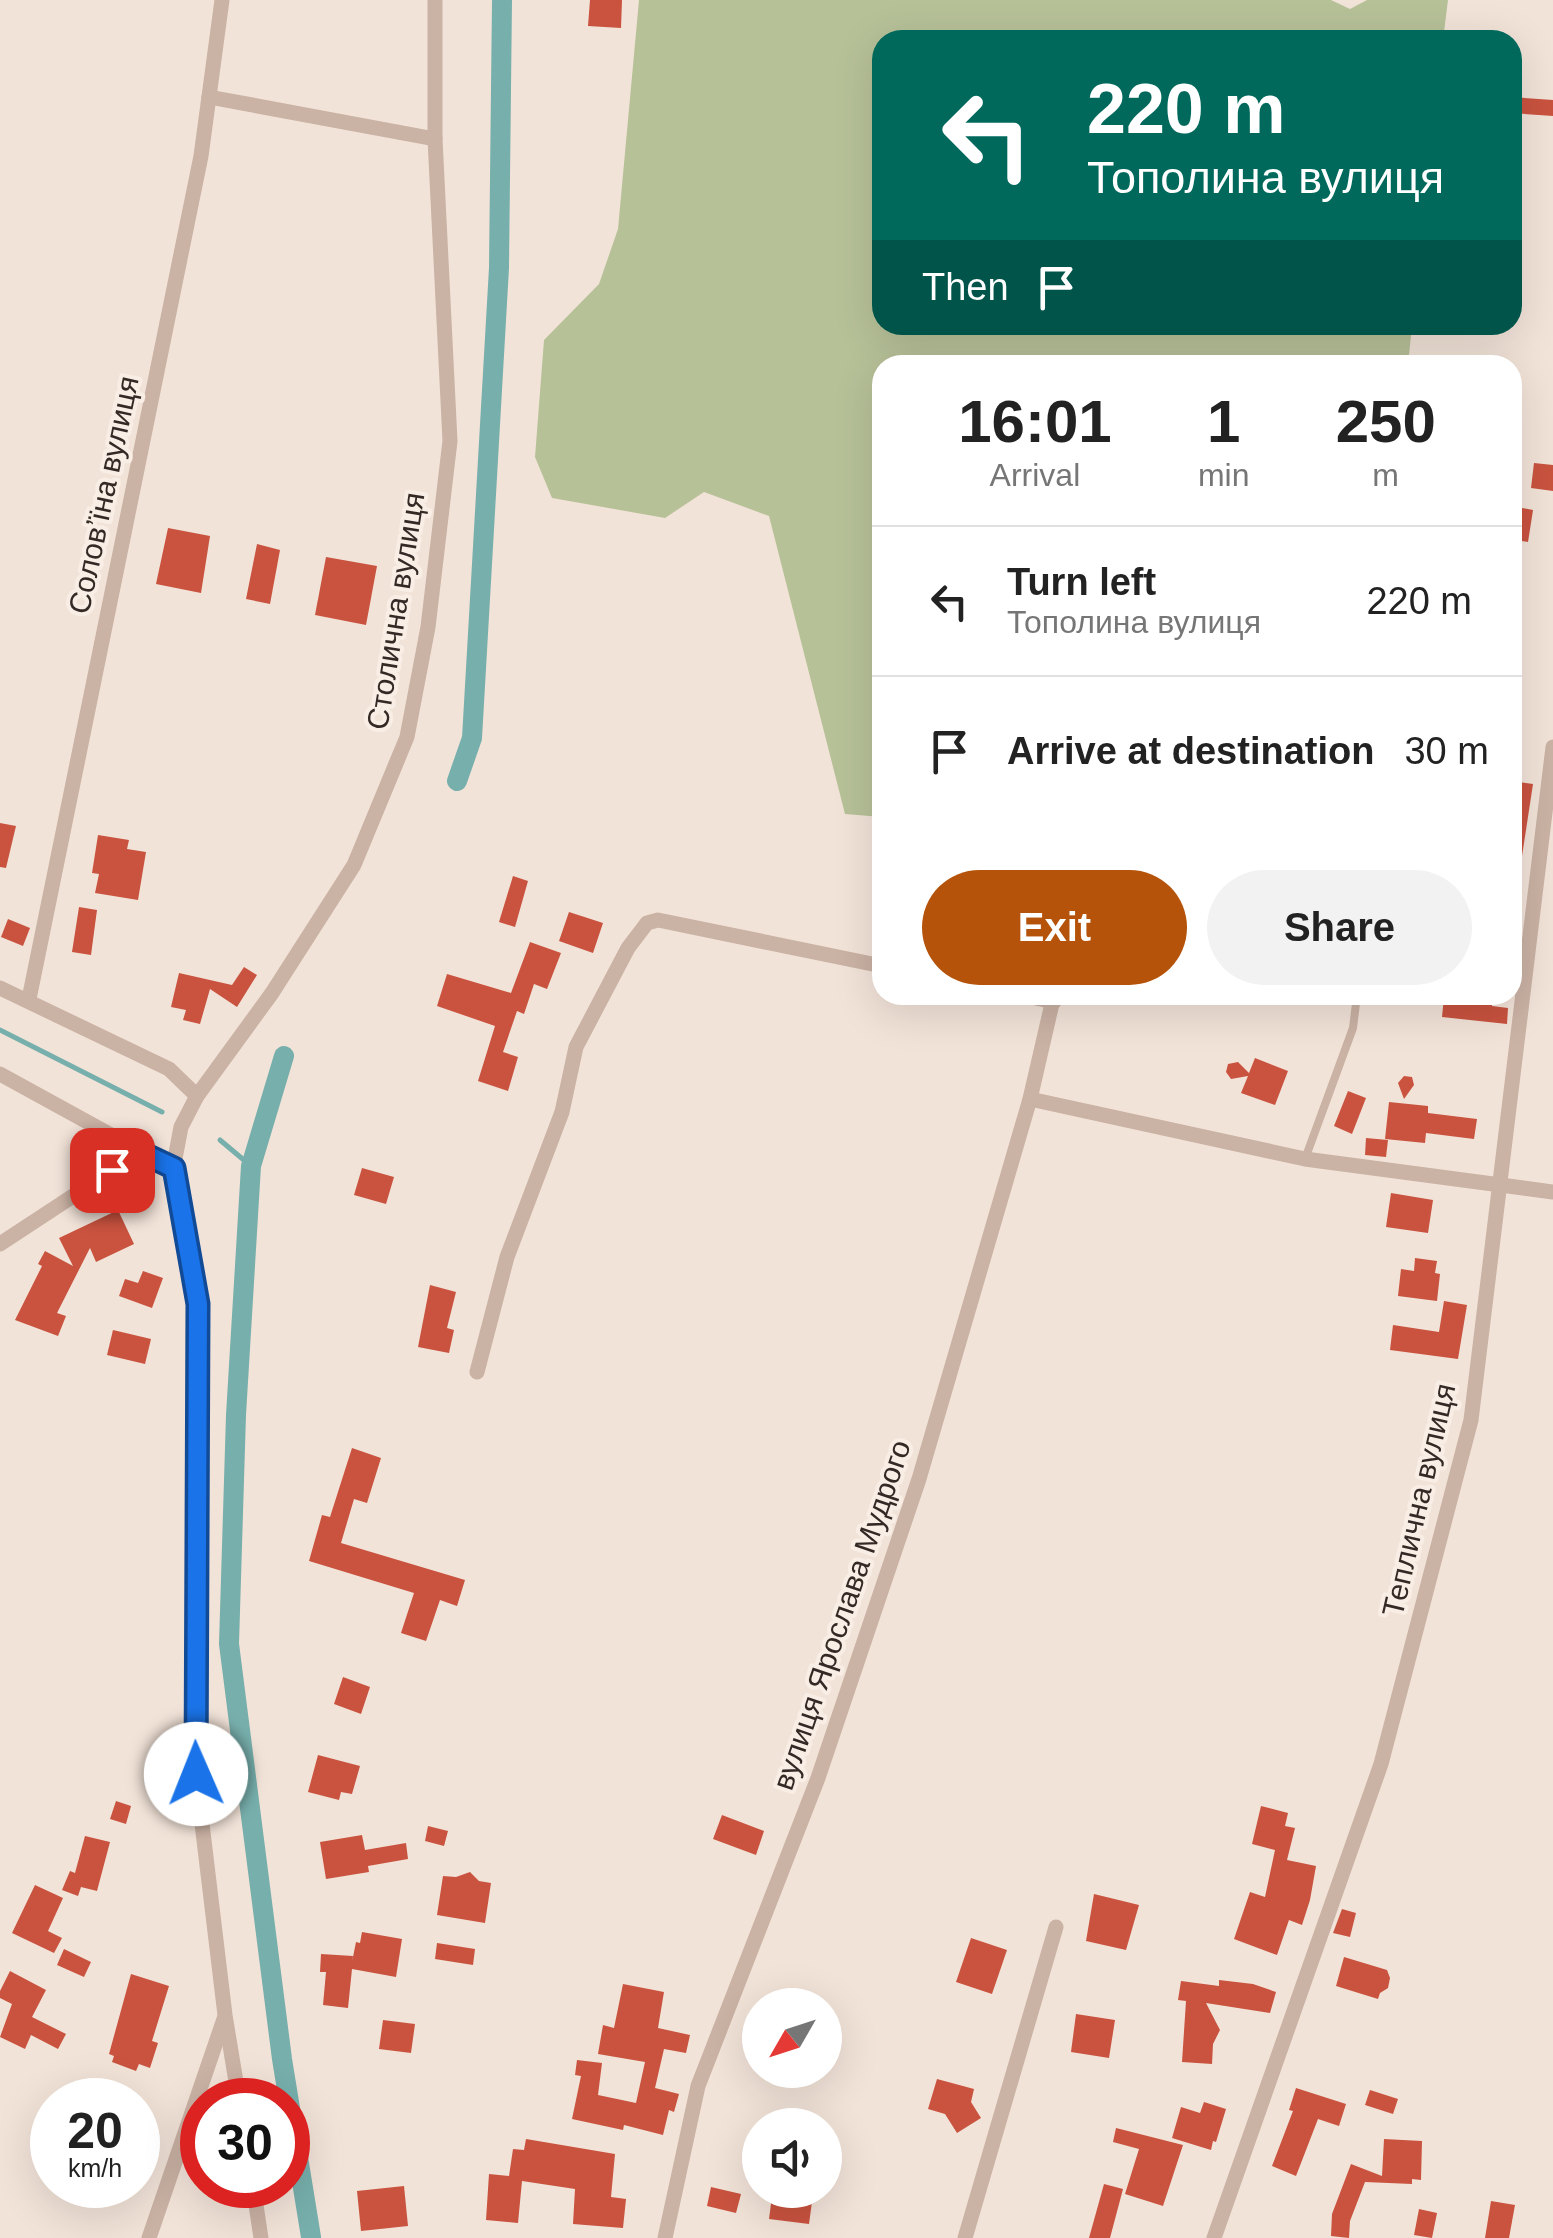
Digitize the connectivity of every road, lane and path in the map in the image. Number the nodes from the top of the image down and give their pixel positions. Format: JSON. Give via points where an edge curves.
{"nodes":[{"id":1,"x":222,"y":0,"type":"edge"},
{"id":2,"x":434,"y":0,"type":"edge"},
{"id":3,"x":209,"y":97,"type":"junction"},
{"id":4,"x":435,"y":139,"type":"junction"},
{"id":5,"x":1553,"y":747,"type":"edge"},
{"id":6,"x":872,"y":964,"type":"edge"},
{"id":7,"x":0,"y":988,"type":"edge"},
{"id":8,"x":29,"y":1000,"type":"junction"},
{"id":9,"x":1052,"y":1005,"type":"edge"},
{"id":10,"x":1356,"y":1005,"type":"edge"},
{"id":11,"x":0,"y":1074,"type":"edge"},
{"id":12,"x":196,"y":1096,"type":"junction"},
{"id":13,"x":1030,"y":1099,"type":"junction"},
{"id":14,"x":140,"y":1152,"type":"junction"},
{"id":15,"x":1306,"y":1159,"type":"junction"},
{"id":16,"x":174,"y":1168,"type":"junction"},
{"id":17,"x":1502,"y":1183,"type":"junction"},
{"id":18,"x":1553,"y":1192,"type":"edge"},
{"id":19,"x":0,"y":1244,"type":"edge"},
{"id":20,"x":477,"y":1372,"type":"dead end"},
{"id":21,"x":1056,"y":1927,"type":"dead end"},
{"id":22,"x":225,"y":2016,"type":"junction"},
{"id":23,"x":235,"y":2078,"type":"edge"},
{"id":24,"x":256,"y":2208,"type":"edge"},
{"id":25,"x":149,"y":2238,"type":"edge"},
{"id":26,"x":261,"y":2238,"type":"edge"},
{"id":27,"x":665,"y":2238,"type":"edge"},
{"id":28,"x":965,"y":2238,"type":"edge"},
{"id":29,"x":1214,"y":2238,"type":"edge"}],
"edges":[{"from":1,"to":3,"type":"street","name":"Соловʼїна вулиця"},
{"from":2,"to":4,"type":"street","name":"Столична вулиця"},
{"from":3,"to":4,"type":"street"},
{"from":3,"to":8,"type":"street","name":"Соловʼїна вулиця"},
{"from":4,"to":12,"type":"street","name":"Столична вулиця","via":[[450,441],[407,737],[354,865]]},
{"from":5,"to":17,"type":"street","name":"Теплична вулиця"},
{"from":6,"to":20,"type":"street","via":[[647,923],[576,1047],[562,1112],[507,1257]]},
{"from":7,"to":8,"type":"street"},
{"from":8,"to":12,"type":"street","via":[[168,1069]]},
{"from":9,"to":13,"type":"street","name":"вулиця Ярослава Мудрого"},
{"from":10,"to":15,"type":"lane"},
{"from":11,"to":14,"type":"street"},
{"from":12,"to":16,"type":"street","name":"Столична вулиця","via":[[181,1126]]},
{"from":13,"to":15,"type":"street"},
{"from":13,"to":27,"type":"street","name":"вулиця Ярослава Мудрого","via":[[918,1480],[824,1760],[698,2086]]},
{"from":14,"to":16,"type":"street"},
{"from":14,"to":19,"type":"street"},
{"from":15,"to":17,"type":"street"},
{"from":16,"to":22,"type":"street","via":[[198,1304],[196,1774]]},
{"from":17,"to":18,"type":"street"},
{"from":17,"to":29,"type":"street","name":"Теплична вулиця","via":[[1471,1420],[1381,1764]]},
{"from":21,"to":28,"type":"street"},
{"from":22,"to":23,"type":"street"},
{"from":22,"to":25,"type":"street"},
{"from":24,"to":26,"type":"street"}]}
